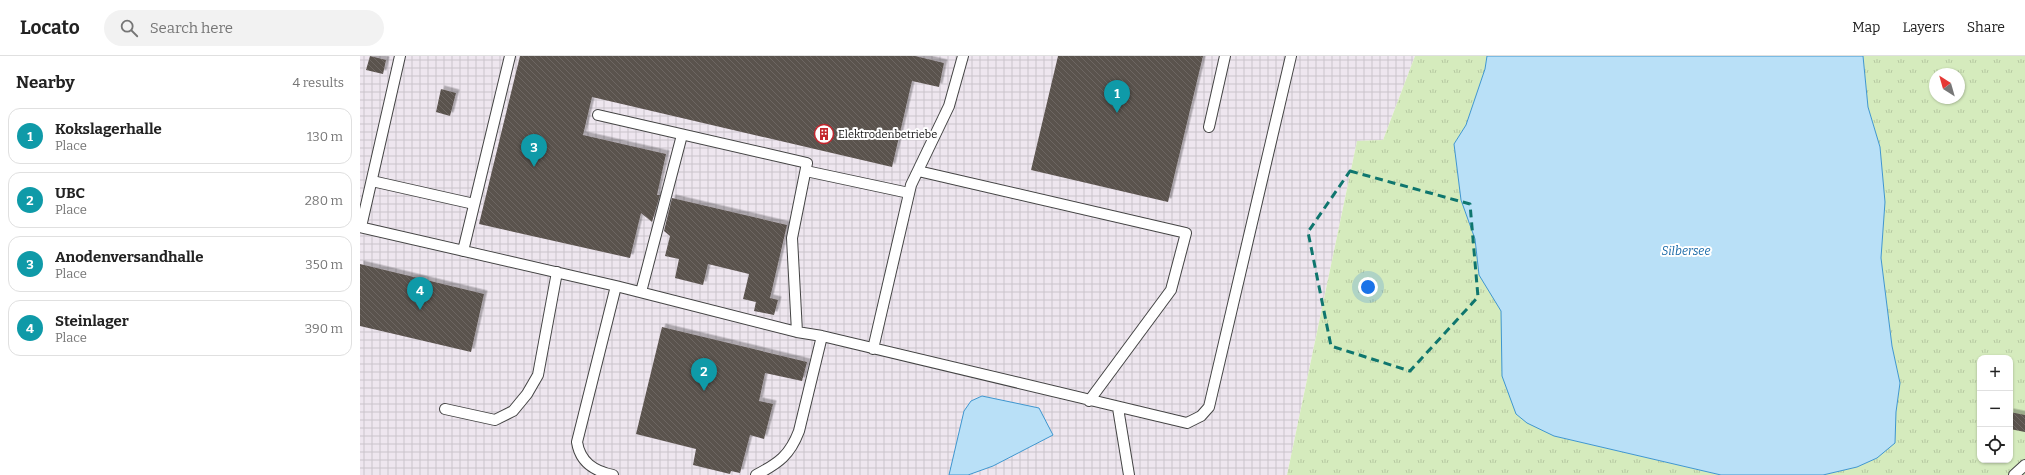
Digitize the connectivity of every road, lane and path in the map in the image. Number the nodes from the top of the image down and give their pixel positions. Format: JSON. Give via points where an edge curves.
{"nodes":[{"id":1,"x":400,"y":56,"type":"edge"},
{"id":2,"x":510,"y":56,"type":"edge"},
{"id":3,"x":963,"y":56,"type":"edge"},
{"id":4,"x":1226,"y":56,"type":"edge"},
{"id":5,"x":1291,"y":56,"type":"edge"},
{"id":6,"x":598,"y":115,"type":"dead end"},
{"id":7,"x":1209,"y":127,"type":"dead end"},
{"id":8,"x":682,"y":135,"type":"junction"},
{"id":9,"x":806,"y":171,"type":"junction"},
{"id":10,"x":918,"y":171,"type":"junction"},
{"id":11,"x":372,"y":181,"type":"junction"},
{"id":12,"x":909,"y":193,"type":"junction"},
{"id":13,"x":474,"y":204,"type":"junction"},
{"id":14,"x":361,"y":227,"type":"edge"},
{"id":15,"x":463,"y":251,"type":"junction"},
{"id":16,"x":557,"y":272,"type":"junction"},
{"id":17,"x":616,"y":286,"type":"junction"},
{"id":18,"x":641,"y":292,"type":"junction"},
{"id":19,"x":797,"y":332,"type":"junction"},
{"id":20,"x":822,"y":336,"type":"junction"},
{"id":21,"x":873,"y":349,"type":"junction"},
{"id":22,"x":1088,"y":401,"type":"junction"},
{"id":23,"x":1118,"y":408,"type":"junction"},
{"id":24,"x":445,"y":409,"type":"dead end"},
{"id":25,"x":2025,"y":465,"type":"edge"},
{"id":26,"x":613,"y":475,"type":"edge"},
{"id":27,"x":756,"y":475,"type":"edge"},
{"id":28,"x":1129,"y":475,"type":"edge"},
{"id":29,"x":2014,"y":475,"type":"edge"}],
"edges":[{"from":1,"to":11,"type":"lane"},
{"from":2,"to":13,"type":"lane"},
{"from":3,"to":10,"type":"lane","via":[[948,106]]},
{"from":4,"to":7,"type":"lane"},
{"from":5,"to":23,"type":"lane","via":[[1209,407],[1201,416],[1187,423]]},
{"from":6,"to":8,"type":"lane"},
{"from":8,"to":9,"type":"lane","via":[[807,163]]},
{"from":8,"to":18,"type":"lane"},
{"from":9,"to":12,"type":"lane"},
{"from":9,"to":19,"type":"lane","via":[[792,238]]},
{"from":10,"to":12,"type":"lane"},
{"from":10,"to":22,"type":"lane","via":[[1186,233],[1171,290]]},
{"from":11,"to":13,"type":"lane"},
{"from":11,"to":14,"type":"lane"},
{"from":12,"to":21,"type":"lane"},
{"from":13,"to":15,"type":"lane"},
{"from":14,"to":15,"type":"lane"},
{"from":15,"to":16,"type":"lane"},
{"from":16,"to":17,"type":"lane"},
{"from":16,"to":24,"type":"lane","via":[[538,375],[522,400],[513,411],[495,420]]},
{"from":17,"to":18,"type":"lane"},
{"from":17,"to":26,"type":"lane","via":[[577,442],[580,454],[590,466]]},
{"from":18,"to":19,"type":"lane"},
{"from":19,"to":20,"type":"lane"},
{"from":20,"to":21,"type":"lane"},
{"from":20,"to":27,"type":"lane","via":[[794,444],[778,463]]},
{"from":21,"to":22,"type":"lane"},
{"from":22,"to":23,"type":"lane"},
{"from":23,"to":28,"type":"lane"},
{"from":25,"to":29,"type":"lane"}]}
